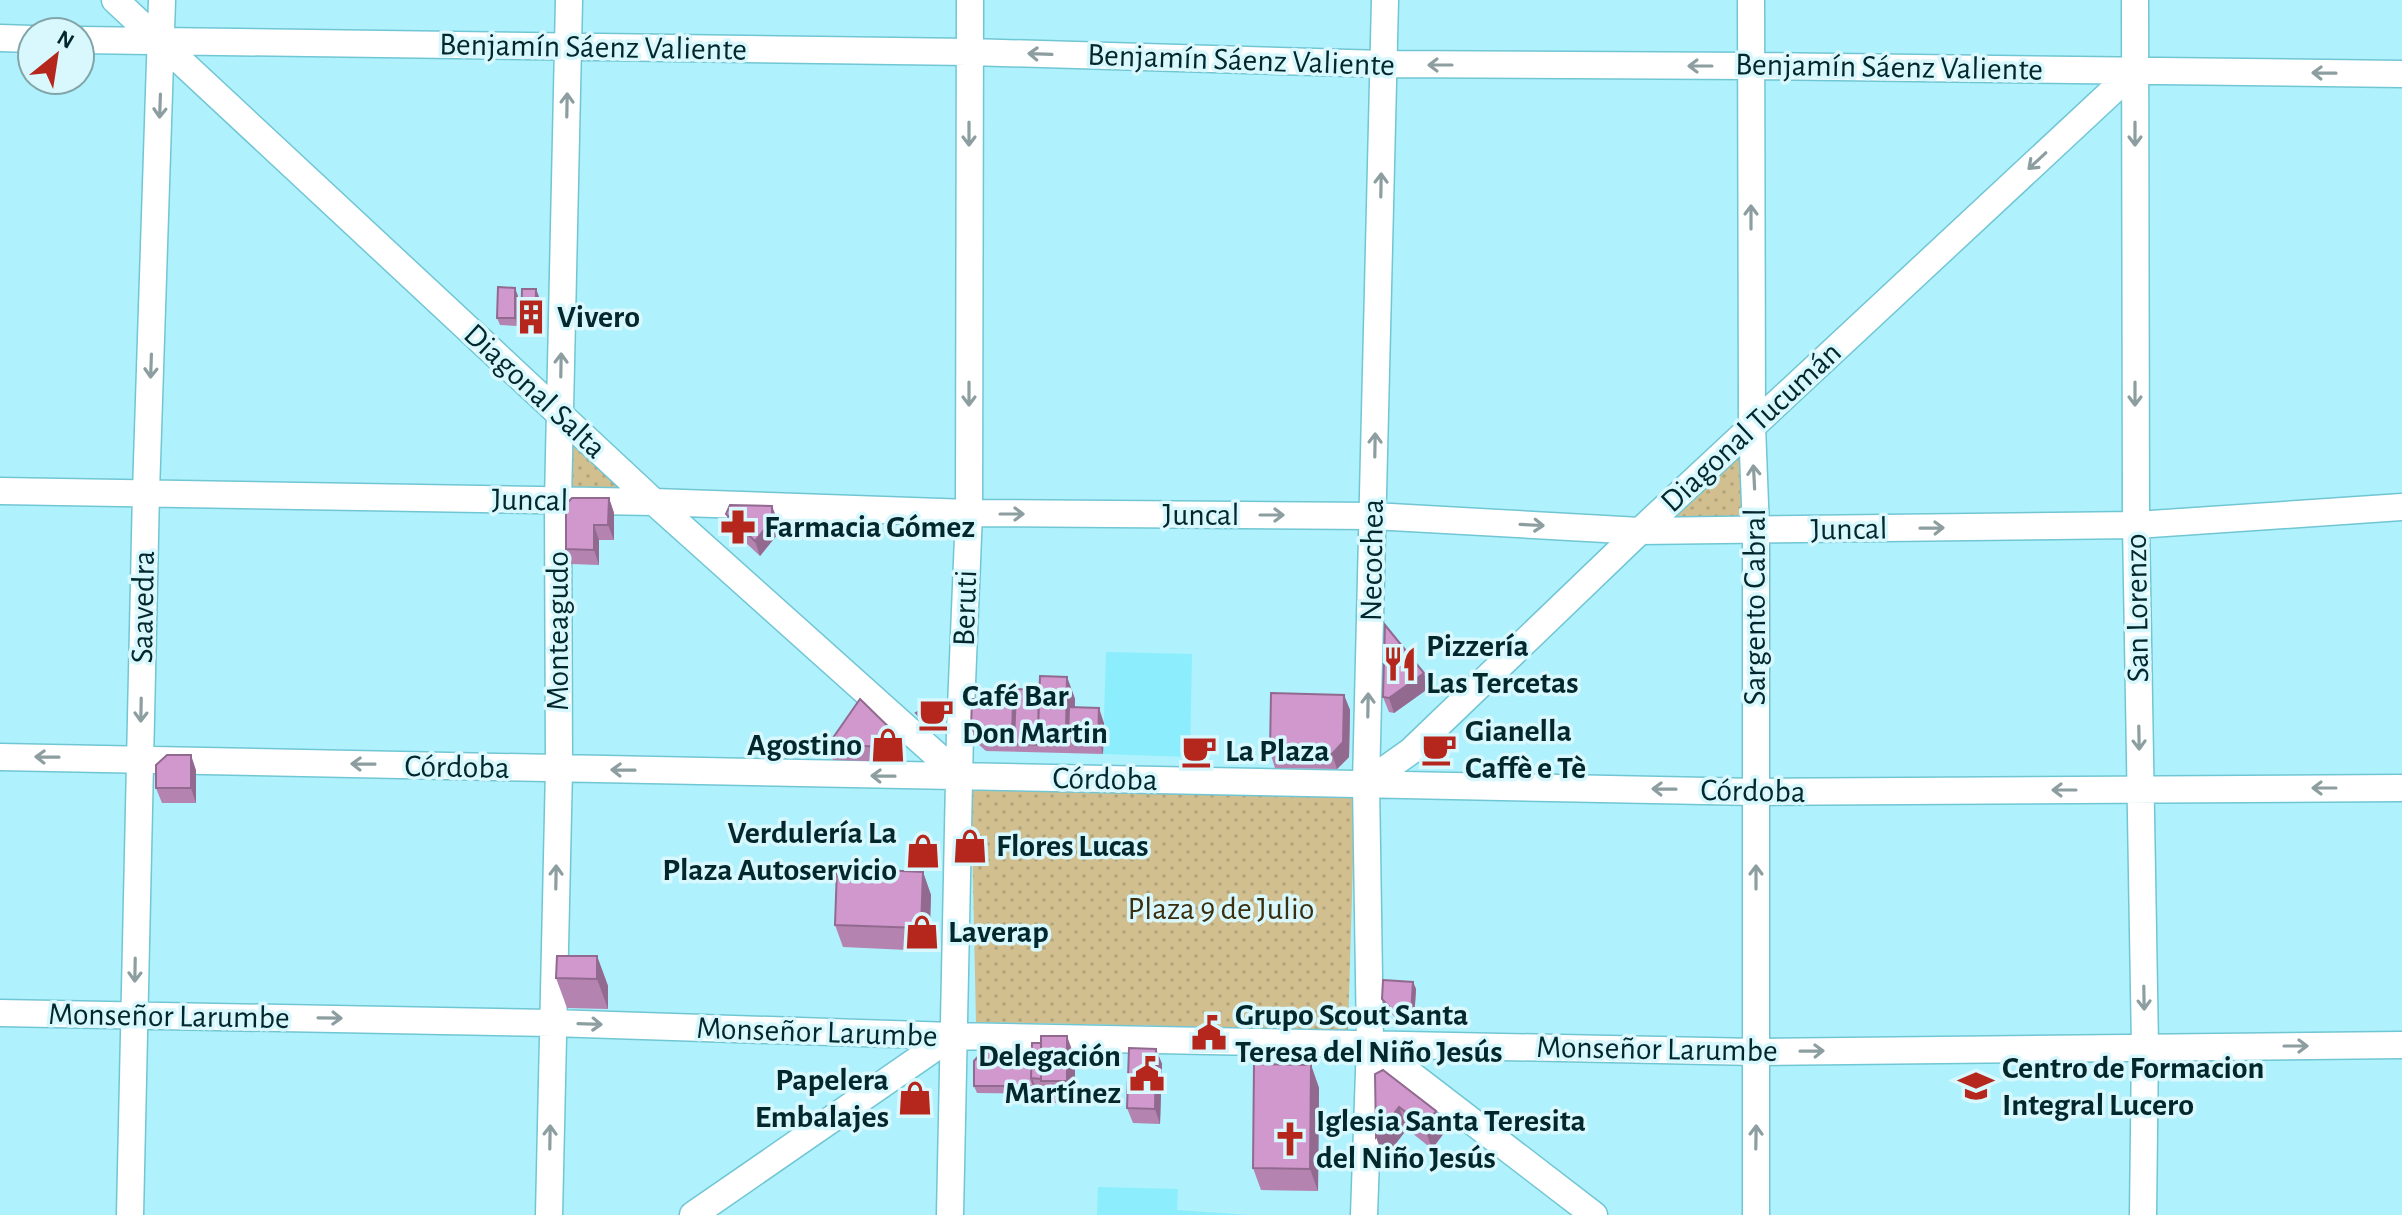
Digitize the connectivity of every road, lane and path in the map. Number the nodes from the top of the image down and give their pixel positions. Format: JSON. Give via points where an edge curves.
{"nodes":[{"id":1,"x":115,"y":0,"type":"edge"},
{"id":2,"x":162,"y":0,"type":"edge"},
{"id":3,"x":569,"y":0,"type":"edge"},
{"id":4,"x":970,"y":0,"type":"edge"},
{"id":5,"x":1385,"y":0,"type":"edge"},
{"id":6,"x":1751,"y":0,"type":"edge"},
{"id":7,"x":2135,"y":0,"type":"edge"},
{"id":8,"x":96,"y":40,"type":"edge"},
{"id":9,"x":162,"y":42,"type":"junction"},
{"id":10,"x":569,"y":46,"type":"junction"},
{"id":11,"x":969,"y":52,"type":"junction"},
{"id":12,"x":1384,"y":64,"type":"junction"},
{"id":13,"x":1751,"y":66,"type":"junction"},
{"id":14,"x":2135,"y":70,"type":"junction"},
{"id":15,"x":2402,"y":74,"type":"edge"},
{"id":16,"x":560,"y":415,"type":"junction"},
{"id":17,"x":1752,"y":426,"type":"junction"},
{"id":18,"x":0,"y":491,"type":"edge"},
{"id":19,"x":146,"y":492,"type":"junction"},
{"id":20,"x":558,"y":501,"type":"junction"},
{"id":21,"x":654,"y":502,"type":"junction"},
{"id":22,"x":2402,"y":507,"type":"edge"},
{"id":23,"x":969,"y":513,"type":"junction"},
{"id":24,"x":1373,"y":516,"type":"junction"},
{"id":25,"x":2136,"y":525,"type":"junction"},
{"id":26,"x":1756,"y":530,"type":"junction"},
{"id":27,"x":1640,"y":531,"type":"junction"},
{"id":28,"x":0,"y":757,"type":"edge"},
{"id":29,"x":140,"y":759,"type":"junction"},
{"id":30,"x":559,"y":769,"type":"junction"},
{"id":31,"x":961,"y":777,"type":"junction"},
{"id":32,"x":1366,"y":783,"type":"junction"},
{"id":33,"x":2402,"y":788,"type":"edge"},
{"id":34,"x":2140,"y":789,"type":"junction"},
{"id":35,"x":1756,"y":792,"type":"junction"},
{"id":36,"x":0,"y":1013,"type":"edge"},
{"id":37,"x":134,"y":1015,"type":"junction"},
{"id":38,"x":552,"y":1023,"type":"junction"},
{"id":39,"x":952,"y":1036,"type":"junction"},
{"id":40,"x":1370,"y":1043,"type":"junction"},
{"id":41,"x":2402,"y":1045,"type":"edge"},
{"id":42,"x":2145,"y":1047,"type":"junction"},
{"id":43,"x":1757,"y":1052,"type":"junction"},
{"id":44,"x":130,"y":1215,"type":"edge"},
{"id":45,"x":549,"y":1215,"type":"edge"},
{"id":46,"x":693,"y":1215,"type":"edge"},
{"id":47,"x":950,"y":1215,"type":"edge"},
{"id":48,"x":1364,"y":1215,"type":"edge"},
{"id":49,"x":1594,"y":1215,"type":"edge"},
{"id":50,"x":1756,"y":1215,"type":"edge"},
{"id":51,"x":2143,"y":1215,"type":"edge"}],
"edges":[{"from":1,"to":9,"type":"street","name":"Diagonal Salta"},
{"from":2,"to":9,"type":"street","name":"Saavedra"},
{"from":3,"to":10,"type":"street","name":"Monteagudo"},
{"from":4,"to":11,"type":"street","name":"Beruti"},
{"from":5,"to":12,"type":"street","name":"Necochea"},
{"from":6,"to":13,"type":"street","name":"Sargento Cabral"},
{"from":7,"to":14,"type":"street","name":"San Lorenzo"},
{"from":8,"to":9,"type":"street","name":"Benjamín Sáenz Valiente"},
{"from":9,"to":10,"type":"street","name":"Benjamín Sáenz Valiente"},
{"from":9,"to":16,"type":"street","name":"Diagonal Salta"},
{"from":9,"to":19,"type":"street","name":"Saavedra","one_way":true},
{"from":10,"to":11,"type":"street","name":"Benjamín Sáenz Valiente"},
{"from":16,"to":10,"type":"street","name":"Monteagudo","one_way":true},
{"from":12,"to":11,"type":"street","name":"Benjamín Sáenz Valiente","one_way":true},
{"from":11,"to":23,"type":"street","name":"Beruti","one_way":true},
{"from":13,"to":12,"type":"street","name":"Benjamín Sáenz Valiente","one_way":true},
{"from":24,"to":12,"type":"street","name":"Necochea","one_way":true},
{"from":13,"to":14,"type":"street","name":"Benjamín Sáenz Valiente"},
{"from":17,"to":13,"type":"street","name":"Sargento Cabral","one_way":true},
{"from":15,"to":14,"type":"street","name":"Benjamín Sáenz Valiente","one_way":true},
{"from":14,"to":17,"type":"street","name":"Diagonal Tucumán","one_way":true},
{"from":14,"to":25,"type":"street","name":"San Lorenzo","one_way":true},
{"from":16,"to":20,"type":"street","name":"Monteagudo"},
{"from":16,"to":21,"type":"street","name":"Diagonal Salta"},
{"from":26,"to":17,"type":"street","name":"Sargento Cabral","one_way":true},
{"from":17,"to":27,"type":"street","name":"Diagonal Tucumán"},
{"from":18,"to":19,"type":"street","name":"Juncal"},
{"from":19,"to":20,"type":"street","name":"Juncal"},
{"from":19,"to":29,"type":"street","name":"Saavedra","one_way":true},
{"from":20,"to":21,"type":"street","name":"Juncal"},
{"from":20,"to":30,"type":"street","name":"Monteagudo"},
{"from":21,"to":23,"type":"street","name":"Juncal"},
{"from":21,"to":31,"type":"street","name":"Diagonal Salta"},
{"from":22,"to":25,"type":"street","name":"Juncal"},
{"from":23,"to":24,"type":"street","name":"Juncal","one_way":true},
{"from":23,"to":31,"type":"street","name":"Beruti"},
{"from":24,"to":27,"type":"street","name":"Juncal","one_way":true},
{"from":32,"to":24,"type":"street","name":"Necochea","one_way":true},
{"from":26,"to":25,"type":"street","name":"Juncal","one_way":true},
{"from":25,"to":34,"type":"street","name":"San Lorenzo","one_way":true},
{"from":26,"to":27,"type":"street","name":"Juncal"},
{"from":26,"to":35,"type":"street","name":"Sargento Cabral"},
{"from":27,"to":32,"type":"street","name":"Diagonal Tucumán","via":[[1411,751]]},
{"from":29,"to":28,"type":"street","name":"Córdoba","one_way":true},
{"from":30,"to":29,"type":"street","name":"Córdoba","one_way":true},
{"from":29,"to":37,"type":"street","name":"Saavedra","one_way":true},
{"from":31,"to":30,"type":"street","name":"Córdoba","one_way":true},
{"from":38,"to":30,"type":"street","name":"Monteagudo","one_way":true},
{"from":31,"to":32,"type":"street","name":"Córdoba"},
{"from":31,"to":39,"type":"street","name":"Beruti"},
{"from":35,"to":32,"type":"street","name":"Córdoba","one_way":true},
{"from":32,"to":40,"type":"street","name":"Necochea"},
{"from":33,"to":34,"type":"street","name":"Córdoba","one_way":true},
{"from":34,"to":35,"type":"street","name":"Córdoba","one_way":true},
{"from":34,"to":42,"type":"street","name":"San Lorenzo","one_way":true},
{"from":43,"to":35,"type":"street","name":"Sargento Cabral","one_way":true},
{"from":36,"to":37,"type":"street","name":"Monseñor Larumbe"},
{"from":37,"to":38,"type":"street","name":"Monseñor Larumbe","one_way":true},
{"from":37,"to":44,"type":"street","name":"Saavedra"},
{"from":38,"to":39,"type":"street","name":"Monseñor Larumbe","one_way":true},
{"from":45,"to":38,"type":"street","name":"Monteagudo","one_way":true},
{"from":39,"to":40,"type":"street","name":"Monseñor Larumbe"},
{"from":39,"to":46,"type":"street"},
{"from":39,"to":47,"type":"street","name":"Beruti"},
{"from":40,"to":43,"type":"street","name":"Monseñor Larumbe"},
{"from":40,"to":48,"type":"street","name":"Necochea"},
{"from":40,"to":49,"type":"street"},
{"from":42,"to":41,"type":"street","name":"Monseñor Larumbe","one_way":true},
{"from":43,"to":42,"type":"street","name":"Monseñor Larumbe","one_way":true},
{"from":42,"to":51,"type":"street","name":"San Lorenzo"},
{"from":50,"to":43,"type":"street","name":"Sargento Cabral","one_way":true}]}
